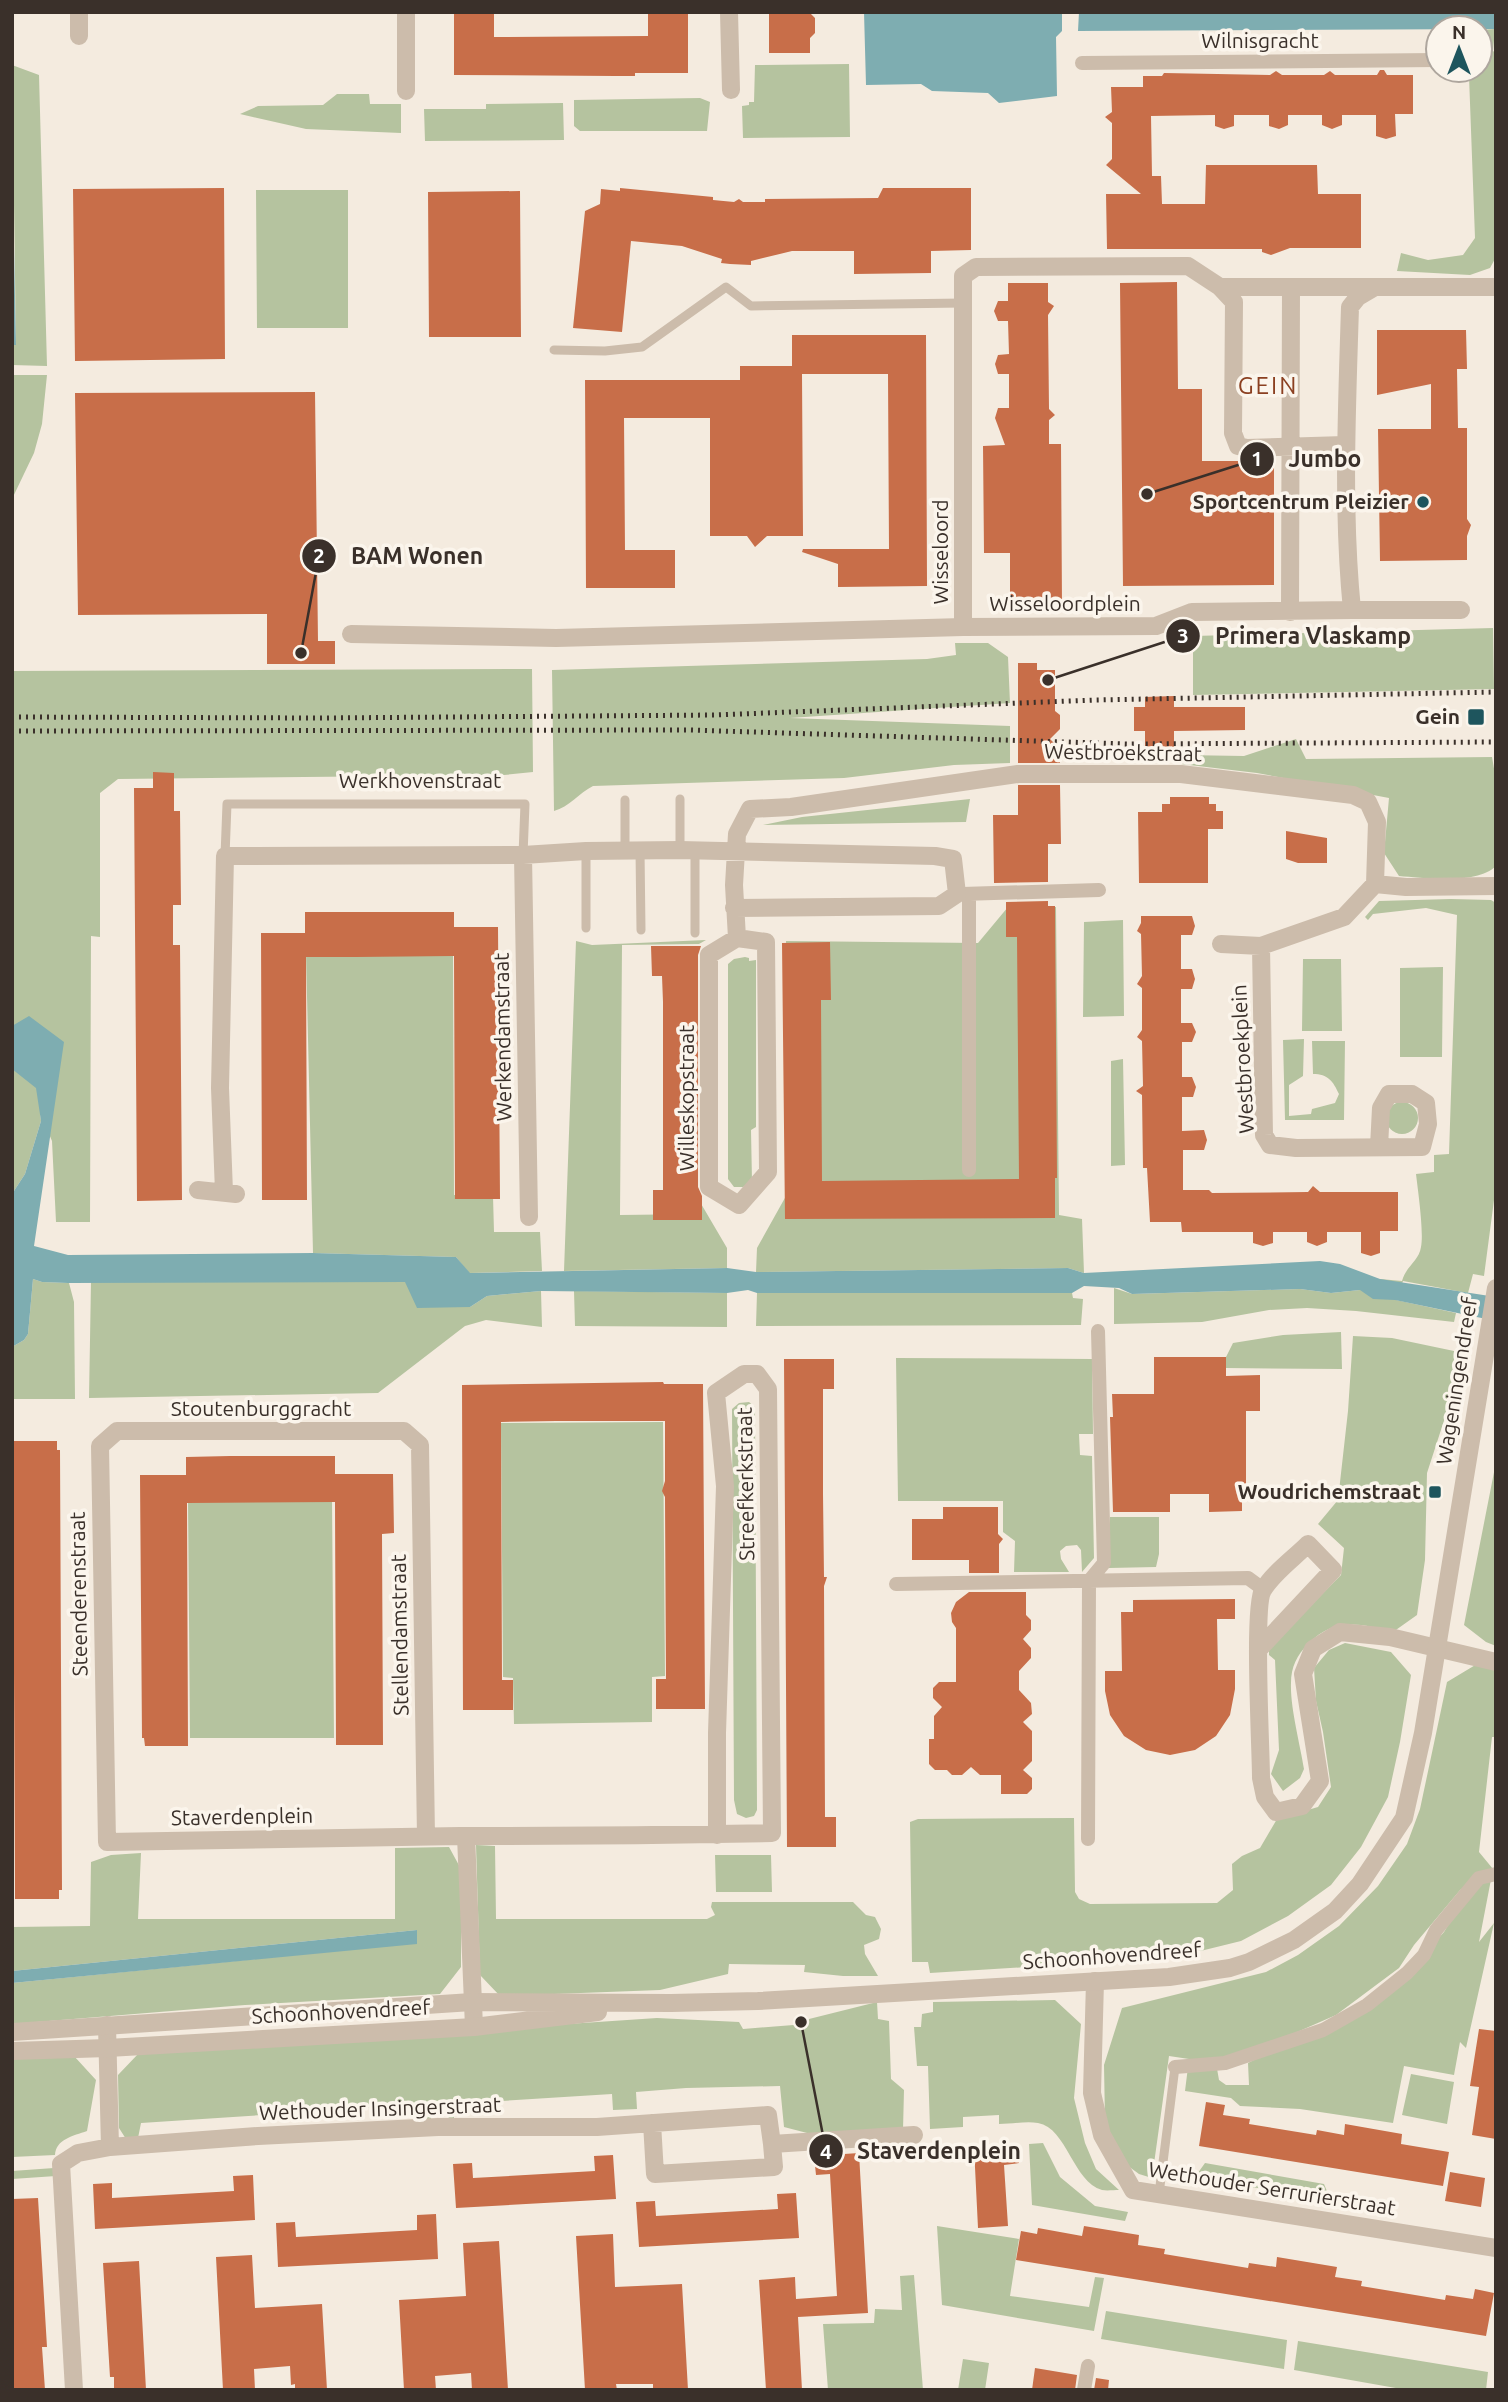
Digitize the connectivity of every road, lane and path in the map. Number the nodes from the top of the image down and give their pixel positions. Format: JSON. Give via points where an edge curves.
{"nodes":[{"id":1,"x":79,"y":12,"type":"edge"},
{"id":2,"x":406,"y":12,"type":"edge"},
{"id":3,"x":729,"y":12,"type":"edge"},
{"id":4,"x":79,"y":36,"type":"dead end"},
{"id":5,"x":1424,"y":60,"type":"edge"},
{"id":6,"x":1082,"y":63,"type":"dead end"},
{"id":7,"x":731,"y":90,"type":"dead end"},
{"id":8,"x":406,"y":91,"type":"dead end"},
{"id":9,"x":1220,"y":286,"type":"junction"},
{"id":10,"x":1291,"y":286,"type":"junction"},
{"id":11,"x":1374,"y":286,"type":"junction"},
{"id":12,"x":1496,"y":288,"type":"edge"},
{"id":13,"x":963,"y":303,"type":"junction"},
{"id":14,"x":554,"y":350,"type":"dead end"},
{"id":15,"x":1345,"y":445,"type":"junction"},
{"id":16,"x":1291,"y":447,"type":"junction"},
{"id":17,"x":1352,"y":610,"type":"junction"},
{"id":18,"x":1461,"y":610,"type":"dead end"},
{"id":19,"x":1290,"y":612,"type":"junction"},
{"id":20,"x":963,"y":627,"type":"junction"},
{"id":21,"x":351,"y":634,"type":"dead end"},
{"id":22,"x":680,"y":799,"type":"dead end"},
{"id":23,"x":625,"y":800,"type":"dead end"},
{"id":24,"x":586,"y":850,"type":"junction"},
{"id":25,"x":633,"y":850,"type":"junction"},
{"id":26,"x":687,"y":850,"type":"junction"},
{"id":27,"x":736,"y":853,"type":"junction"},
{"id":28,"x":523,"y":855,"type":"junction"},
{"id":29,"x":225,"y":856,"type":"junction"},
{"id":30,"x":1375,"y":884,"type":"junction"},
{"id":31,"x":1491,"y":886,"type":"edge"},
{"id":32,"x":1099,"y":890,"type":"dead end"},
{"id":33,"x":963,"y":894,"type":"junction"},
{"id":34,"x":734,"y":908,"type":"junction"},
{"id":35,"x":586,"y":928,"type":"dead end"},
{"id":36,"x":641,"y":930,"type":"dead end"},
{"id":37,"x":695,"y":933,"type":"dead end"},
{"id":38,"x":737,"y":938,"type":"junction"},
{"id":39,"x":1221,"y":944,"type":"dead end"},
{"id":40,"x":1261,"y":946,"type":"junction"},
{"id":41,"x":1379,"y":1147,"type":"dead end"},
{"id":42,"x":970,"y":1170,"type":"dead end"},
{"id":43,"x":198,"y":1190,"type":"dead end"},
{"id":44,"x":529,"y":1217,"type":"dead end"},
{"id":45,"x":1496,"y":1287,"type":"edge"},
{"id":46,"x":1098,"y":1331,"type":"dead end"},
{"id":47,"x":411,"y":1437,"type":"joint"},
{"id":48,"x":110,"y":1438,"type":"joint"},
{"id":49,"x":1089,"y":1581,"type":"junction"},
{"id":50,"x":896,"y":1584,"type":"dead end"},
{"id":51,"x":1263,"y":1589,"type":"junction"},
{"id":52,"x":1436,"y":1647,"type":"junction"},
{"id":53,"x":1259,"y":1649,"type":"junction"},
{"id":54,"x":1496,"y":1662,"type":"edge"},
{"id":55,"x":105,"y":1754,"type":"joint"},
{"id":56,"x":772,"y":1833,"type":"joint"},
{"id":57,"x":717,"y":1835,"type":"junction"},
{"id":58,"x":466,"y":1836,"type":"junction"},
{"id":59,"x":426,"y":1837,"type":"junction"},
{"id":60,"x":1088,"y":1839,"type":"dead end"},
{"id":61,"x":1496,"y":1874,"type":"edge"},
{"id":62,"x":1095,"y":1981,"type":"junction"},
{"id":63,"x":472,"y":2002,"type":"junction"},
{"id":64,"x":671,"y":2003,"type":"junction"},
{"id":65,"x":107,"y":2025,"type":"junction"},
{"id":66,"x":474,"y":2027,"type":"junction"},
{"id":67,"x":12,"y":2032,"type":"edge"},
{"id":68,"x":108,"y":2048,"type":"junction"},
{"id":69,"x":12,"y":2051,"type":"edge"},
{"id":70,"x":1175,"y":2067,"type":"joint"},
{"id":71,"x":652,"y":2123,"type":"junction"},
{"id":72,"x":914,"y":2135,"type":"dead end"},
{"id":73,"x":772,"y":2144,"type":"junction"},
{"id":74,"x":110,"y":2147,"type":"junction"},
{"id":75,"x":1159,"y":2194,"type":"junction"},
{"id":76,"x":1496,"y":2248,"type":"edge"},
{"id":77,"x":1088,"y":2366,"type":"dead end"},
{"id":78,"x":75,"y":2390,"type":"edge"},
{"id":79,"x":1084,"y":2390,"type":"edge"}],
"edges":[{"from":1,"to":4,"type":"street"},
{"from":2,"to":8,"type":"street"},
{"from":3,"to":7,"type":"street"},
{"from":5,"to":6,"type":"street","name":"Wilnisgracht"},
{"from":9,"to":10,"type":"street"},
{"from":9,"to":13,"type":"street","name":"Wisseloord","via":[[1188,266],[976,267],[963,276]]},
{"from":9,"to":16,"type":"street","via":[[1234,302],[1233,433],[1238,446]]},
{"from":10,"to":11,"type":"street"},
{"from":10,"to":16,"type":"street"},
{"from":11,"to":12,"type":"street"},
{"from":11,"to":15,"type":"street","via":[[1350,307]]},
{"from":13,"to":14,"type":"lane","via":[[751,306],[726,286],[642,347]]},
{"from":13,"to":20,"type":"street","name":"Wisseloord"},
{"from":15,"to":16,"type":"street"},
{"from":15,"to":17,"type":"street"},
{"from":16,"to":19,"type":"street"},
{"from":17,"to":18,"type":"street","name":"Wisseloordplein"},
{"from":17,"to":19,"type":"street","name":"Wisseloordplein"},
{"from":19,"to":20,"type":"street","name":"Wisseloordplein","via":[[1192,612],[1156,626]]},
{"from":20,"to":21,"type":"street","name":"Wisseloord","via":[[556,638]]},
{"from":22,"to":26,"type":"lane"},
{"from":23,"to":25,"type":"lane"},
{"from":24,"to":25,"type":"street"},
{"from":24,"to":28,"type":"street"},
{"from":24,"to":35,"type":"lane"},
{"from":25,"to":26,"type":"street"},
{"from":25,"to":36,"type":"lane"},
{"from":26,"to":27,"type":"street"},
{"from":26,"to":37,"type":"lane"},
{"from":27,"to":30,"type":"street","name":"Westbroekstraat","via":[[737,834],[750,809],[1018,774],[1181,774],[1353,795],[1368,802],[1377,822]]},
{"from":27,"to":33,"type":"street","via":[[953,859]]},
{"from":27,"to":34,"type":"street"},
{"from":28,"to":29,"type":"street"},
{"from":28,"to":29,"type":"lane","name":"Werkhovenstraat","via":[[525,804],[227,804]]},
{"from":28,"to":44,"type":"street","name":"Werkendamstraat"},
{"from":29,"to":43,"type":"street","name":"Werkhovenstraat","via":[[220,1088],[230,1193]]},
{"from":30,"to":31,"type":"street"},
{"from":30,"to":40,"type":"street","via":[[1344,917]]},
{"from":32,"to":33,"type":"street"},
{"from":33,"to":34,"type":"street","via":[[939,906]]},
{"from":33,"to":42,"type":"street"},
{"from":34,"to":38,"type":"street"},
{"from":38,"to":38,"type":"street","name":"Willeskopstraat","via":[[709,955],[709,1187],[739,1205],[768,1172],[766,942]]},
{"from":39,"to":40,"type":"street"},
{"from":40,"to":41,"type":"street","name":"Westbroekplein","via":[[1264,1135],[1270,1145]]},
{"from":45,"to":52,"type":"street","name":"Wageningendreef"},
{"from":46,"to":49,"type":"street","via":[[1104,1563]]},
{"from":47,"to":48,"type":"street","name":"Stoutenburggracht","via":[[404,1431],[117,1432]]},
{"from":47,"to":59,"type":"street","name":"Stellendamstraat","via":[[420,1446]]},
{"from":48,"to":55,"type":"street","name":"Steenderenstraat","via":[[100,1446]]},
{"from":49,"to":50,"type":"street"},
{"from":49,"to":51,"type":"street","via":[[1248,1578]]},
{"from":49,"to":60,"type":"street"},
{"from":51,"to":53,"type":"street","via":[[1258,1599]]},
{"from":51,"to":53,"type":"street","via":[[1308,1544],[1333,1570]]},
{"from":52,"to":53,"type":"street","via":[[1390,1636],[1340,1632],[1313,1649],[1303,1674],[1320,1781],[1302,1805],[1276,1812],[1265,1797],[1261,1778]]},
{"from":52,"to":54,"type":"street"},
{"from":52,"to":62,"type":"street","name":"Schoonhovendreef","via":[[1404,1818],[1360,1884],[1335,1911],[1273,1952],[1230,1968],[1169,1978]]},
{"from":55,"to":59,"type":"street","name":"Staverdenplein","via":[[107,1842]]},
{"from":56,"to":57,"type":"street","name":"Staverdenplein"},
{"from":56,"to":57,"type":"street","name":"Streefkerkstraat","via":[[768,1389],[757,1374],[744,1374],[716,1392],[725,1486]]},
{"from":57,"to":58,"type":"street","name":"Staverdenplein"},
{"from":58,"to":59,"type":"street","name":"Staverdenplein"},
{"from":58,"to":63,"type":"street"},
{"from":61,"to":70,"type":"street","via":[[1479,1878],[1436,1930],[1424,1955],[1367,2005],[1323,2030],[1225,2063]]},
{"from":62,"to":64,"type":"street","name":"Schoonhovendreef"},
{"from":62,"to":75,"type":"street","name":"Wethouder Serrurierstraat","via":[[1091,2093],[1102,2135],[1133,2190]]},
{"from":63,"to":64,"type":"street","name":"Schoonhovendreef"},
{"from":63,"to":65,"type":"street","name":"Schoonhovendreef"},
{"from":63,"to":66,"type":"street"},
{"from":64,"to":66,"type":"street","name":"Schoonhovendreef"},
{"from":65,"to":67,"type":"street","name":"Schoonhovendreef"},
{"from":65,"to":68,"type":"street"},
{"from":66,"to":68,"type":"street","name":"Schoonhovendreef"},
{"from":68,"to":69,"type":"street","name":"Schoonhovendreef"},
{"from":68,"to":74,"type":"street"},
{"from":70,"to":75,"type":"lane"},
{"from":71,"to":73,"type":"street","name":"Wethouder Insingerstraat","via":[[768,2115]]},
{"from":71,"to":73,"type":"street","via":[[655,2174],[774,2167]]},
{"from":71,"to":74,"type":"street","name":"Wethouder Insingerstraat","via":[[438,2127]]},
{"from":72,"to":73,"type":"street"},
{"from":74,"to":78,"type":"street","name":"Wethouder Insingerstraat","via":[[78,2153],[61,2164]]},
{"from":75,"to":76,"type":"street","name":"Wethouder Serrurierstraat"},
{"from":77,"to":79,"type":"street"}]}
